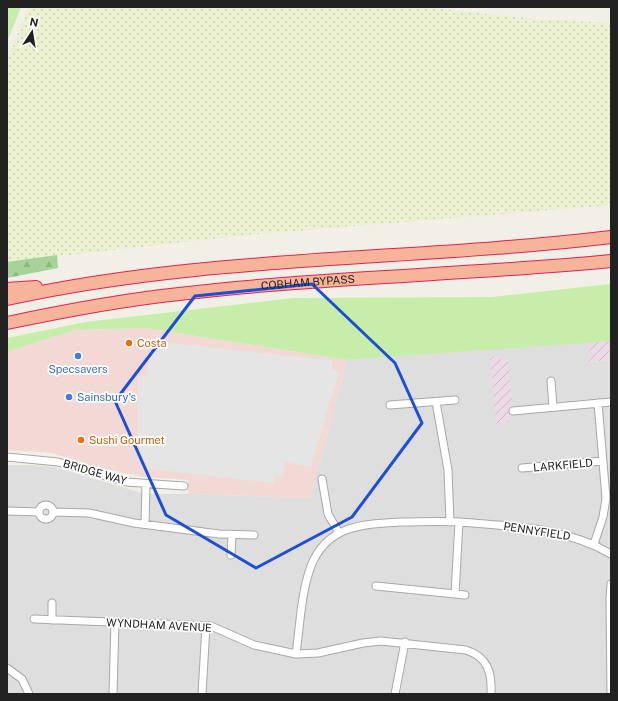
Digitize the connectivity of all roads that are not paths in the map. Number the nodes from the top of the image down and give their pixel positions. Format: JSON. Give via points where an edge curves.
{"nodes":[{"id":1,"x":611,"y":237,"type":"edge"},
{"id":2,"x":611,"y":261,"type":"edge"},
{"id":3,"x":92,"y":283,"type":"junction"},
{"id":4,"x":7,"y":289,"type":"edge"},
{"id":5,"x":7,"y":299,"type":"edge"},
{"id":6,"x":7,"y":323,"type":"edge"},
{"id":7,"x":551,"y":381,"type":"dead end"},
{"id":8,"x":455,"y":400,"type":"dead end"},
{"id":9,"x":436,"y":402,"type":"junction"},
{"id":10,"x":611,"y":402,"type":"edge"},
{"id":11,"x":598,"y":403,"type":"junction"},
{"id":12,"x":390,"y":405,"type":"dead end"},
{"id":13,"x":553,"y":407,"type":"junction"},
{"id":14,"x":513,"y":411,"type":"dead end"},
{"id":15,"x":7,"y":457,"type":"edge"},
{"id":16,"x":606,"y":462,"type":"edge"},
{"id":17,"x":522,"y":468,"type":"dead end"},
{"id":18,"x":322,"y":479,"type":"dead end"},
{"id":19,"x":146,"y":484,"type":"junction"},
{"id":20,"x":184,"y":486,"type":"dead end"},
{"id":21,"x":7,"y":511,"type":"edge"},
{"id":22,"x":450,"y":522,"type":"junction"},
{"id":23,"x":459,"y":522,"type":"junction"},
{"id":24,"x":145,"y":524,"type":"junction"},
{"id":25,"x":339,"y":533,"type":"junction"},
{"id":26,"x":232,"y":535,"type":"junction"},
{"id":27,"x":254,"y":535,"type":"dead end"},
{"id":28,"x":594,"y":544,"type":"junction"},
{"id":29,"x":611,"y":554,"type":"edge"},
{"id":30,"x":232,"y":555,"type":"dead end"},
{"id":31,"x":611,"y":584,"type":"edge"},
{"id":32,"x":376,"y":586,"type":"dead end"},
{"id":33,"x":455,"y":594,"type":"junction"},
{"id":34,"x":465,"y":595,"type":"dead end"},
{"id":35,"x":52,"y":602,"type":"dead end"},
{"id":36,"x":34,"y":620,"type":"dead end"},
{"id":37,"x":52,"y":620,"type":"junction"},
{"id":38,"x":115,"y":622,"type":"junction"},
{"id":39,"x":206,"y":626,"type":"junction"},
{"id":40,"x":405,"y":642,"type":"junction"},
{"id":41,"x":296,"y":654,"type":"junction"},
{"id":42,"x":7,"y":668,"type":"edge"},
{"id":43,"x":29,"y":694,"type":"edge"},
{"id":44,"x":113,"y":694,"type":"edge"},
{"id":45,"x":202,"y":694,"type":"edge"},
{"id":46,"x":395,"y":694,"type":"edge"},
{"id":47,"x":492,"y":694,"type":"edge"},
{"id":48,"x":611,"y":694,"type":"edge"}],
"edges":[{"from":1,"to":3,"type":"highway","name":"COBHAM BYPASS","via":[[558,244],[255,264]]},
{"from":2,"to":6,"type":"highway","name":"COBHAM BYPASS","via":[[540,268],[261,285],[68,310]]},
{"from":3,"to":4,"type":"highway"},
{"from":3,"to":5,"type":"highway","name":"COBHAM BYPASS"},
{"from":7,"to":13,"type":"street"},
{"from":8,"to":9,"type":"street"},
{"from":9,"to":12,"type":"street"},
{"from":9,"to":22,"type":"street","via":[[448,470]]},
{"from":10,"to":11,"type":"street"},
{"from":11,"to":13,"type":"street"},
{"from":11,"to":16,"type":"street","name":"LARKFIELD"},
{"from":13,"to":14,"type":"street"},
{"from":15,"to":19,"type":"street","name":"BRIDGE WAY","via":[[58,462],[117,480]]},
{"from":16,"to":17,"type":"street","name":"LARKFIELD"},
{"from":16,"to":28,"type":"street","name":"LARKFIELD","via":[[605,508]]},
{"from":18,"to":25,"type":"street","via":[[328,514]]},
{"from":19,"to":20,"type":"street","name":"BRIDGE WAY"},
{"from":19,"to":24,"type":"street"},
{"from":21,"to":24,"type":"street","via":[[40,512],[41,508],[47,505],[53,512],[89,513]]},
{"from":22,"to":23,"type":"street","name":"PENNYFIELD"},
{"from":22,"to":25,"type":"street","name":"PENNYFIELD","via":[[362,524]]},
{"from":23,"to":28,"type":"street","name":"PENNYFIELD","via":[[550,531]]},
{"from":23,"to":33,"type":"street"},
{"from":24,"to":26,"type":"street"},
{"from":25,"to":41,"type":"street","via":[[319,551],[311,567]]},
{"from":26,"to":27,"type":"street"},
{"from":26,"to":30,"type":"street"},
{"from":28,"to":29,"type":"street","name":"PENNYFIELD"},
{"from":31,"to":48,"type":"street"},
{"from":32,"to":33,"type":"street"},
{"from":33,"to":34,"type":"street"},
{"from":35,"to":37,"type":"street"},
{"from":36,"to":37,"type":"street","name":"WYNDHAM AVENUE"},
{"from":37,"to":38,"type":"street","name":"WYNDHAM AVENUE"},
{"from":38,"to":39,"type":"street","name":"WYNDHAM AVENUE"},
{"from":38,"to":44,"type":"street"},
{"from":39,"to":41,"type":"street","name":"WYNDHAM AVENUE","via":[[222,630],[254,645]]},
{"from":39,"to":45,"type":"street"},
{"from":40,"to":41,"type":"street","name":"WYNDHAM AVENUE","via":[[363,642],[318,653]]},
{"from":40,"to":46,"type":"street"},
{"from":40,"to":47,"type":"street","name":"WYNDHAM AVENUE","via":[[466,650],[476,654],[490,670]]},
{"from":42,"to":43,"type":"street","via":[[22,678]]}]}
